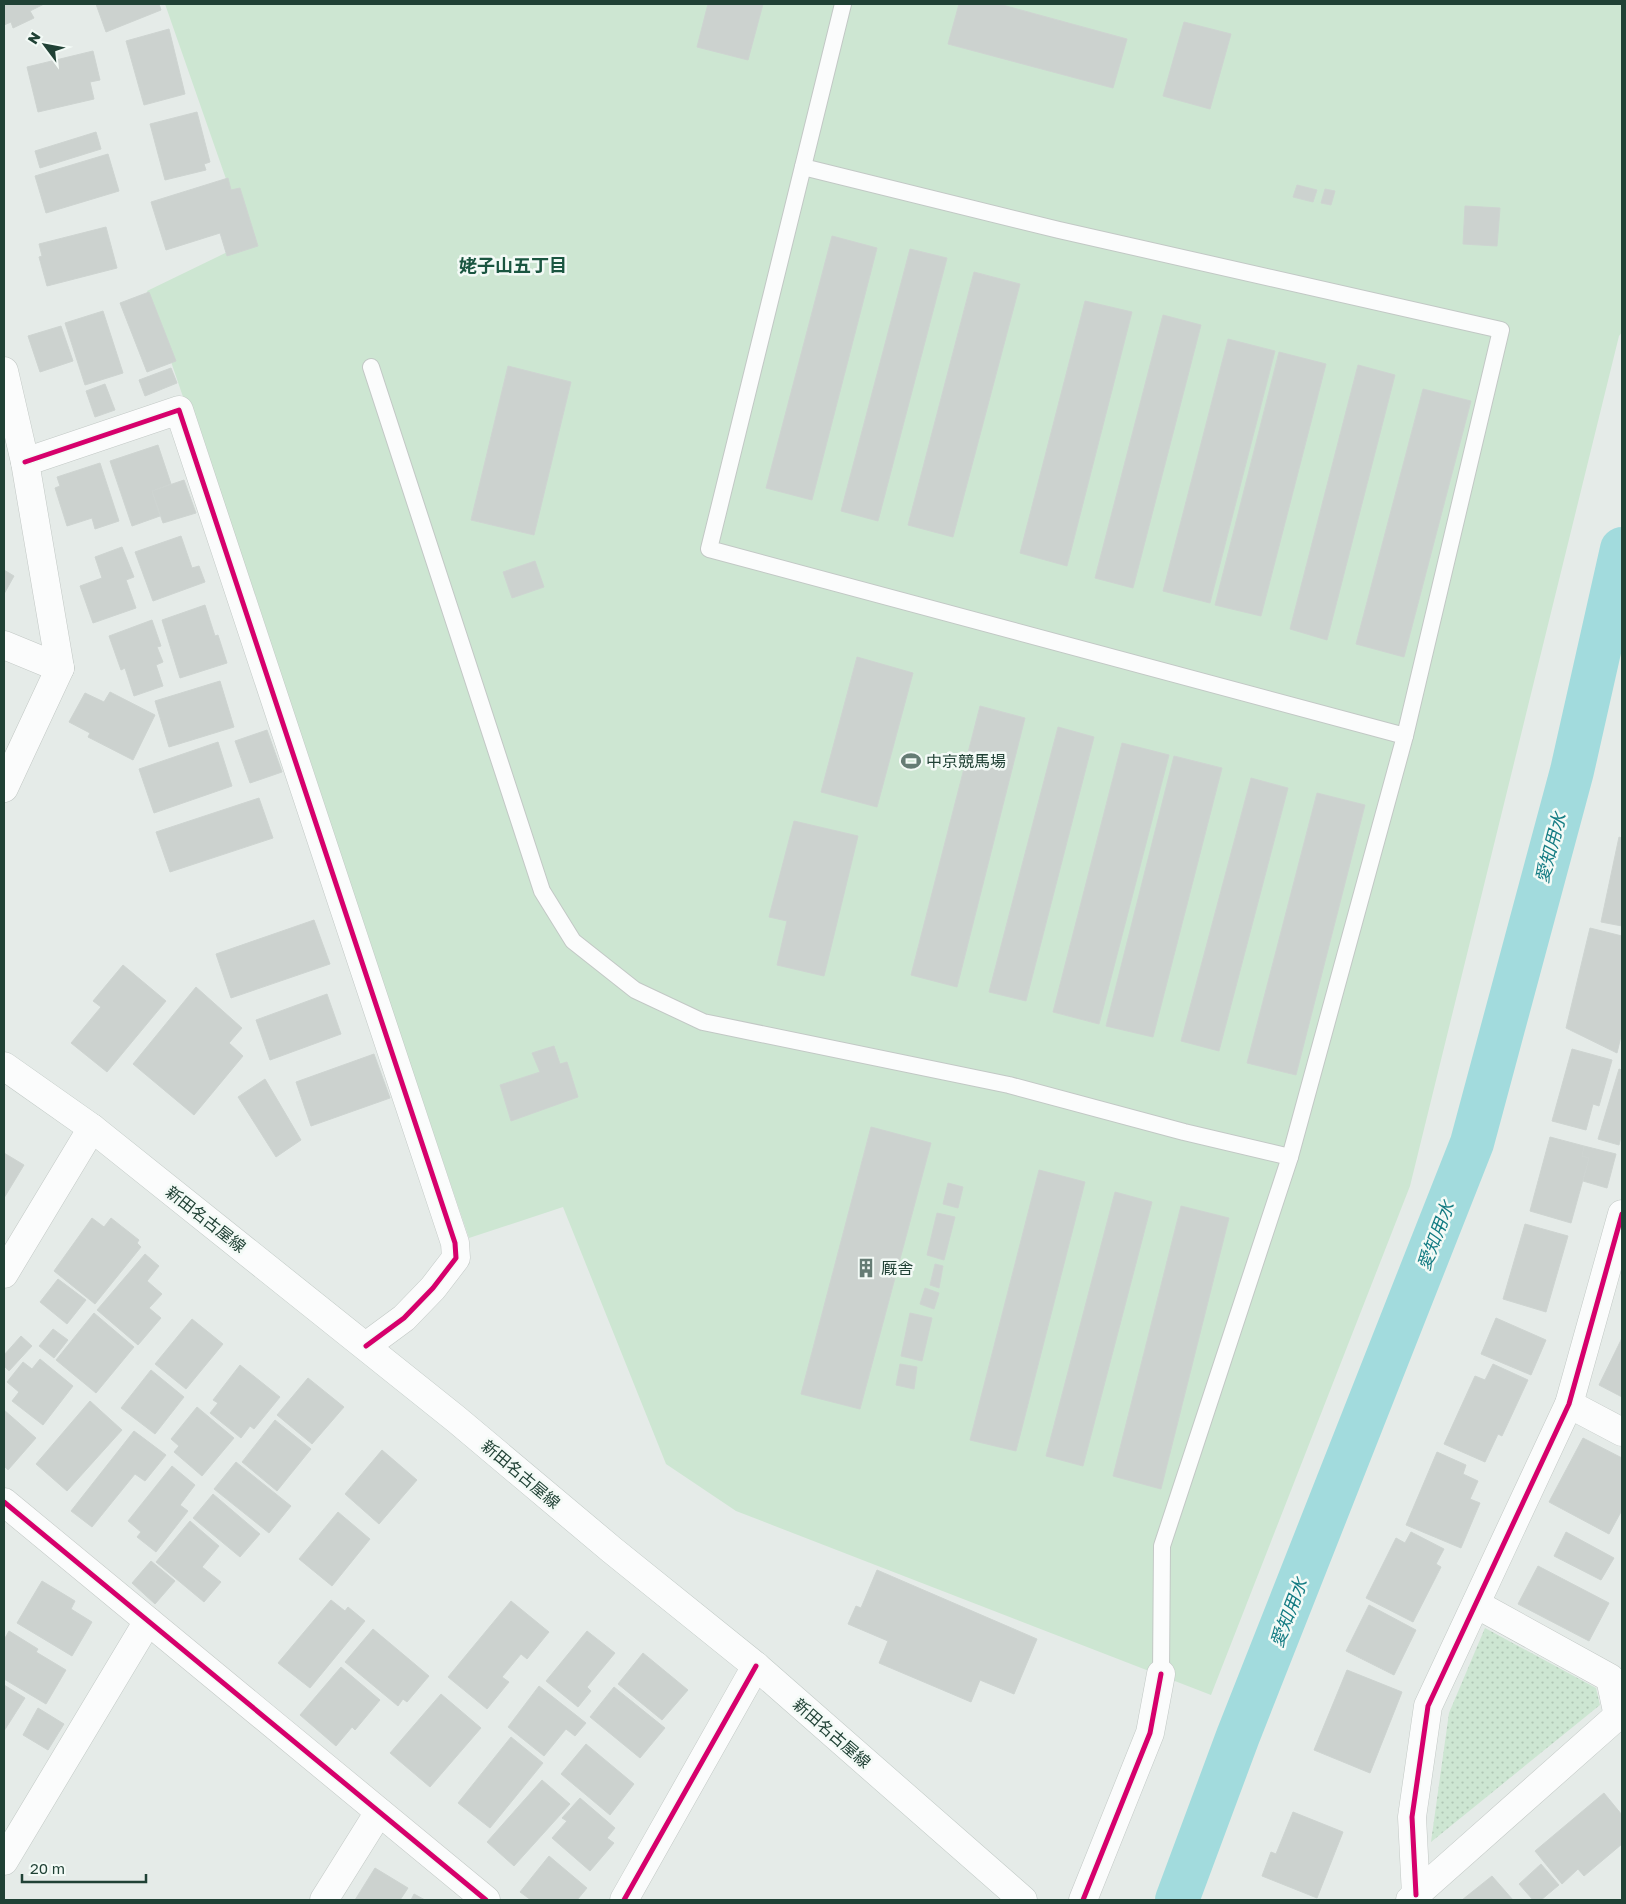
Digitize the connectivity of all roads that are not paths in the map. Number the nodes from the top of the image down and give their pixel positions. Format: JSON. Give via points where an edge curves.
{"nodes":[{"id":1,"x":843,"y":4,"type":"edge"},
{"id":2,"x":803,"y":167,"type":"junction"},
{"id":3,"x":371,"y":367,"type":"dead end"},
{"id":4,"x":4,"y":371,"type":"edge"},
{"id":5,"x":25,"y":462,"type":"junction"},
{"id":6,"x":4,"y":645,"type":"edge"},
{"id":7,"x":60,"y":668,"type":"junction"},
{"id":8,"x":1405,"y":736,"type":"junction"},
{"id":9,"x":4,"y":788,"type":"edge"},
{"id":10,"x":4,"y":1066,"type":"edge"},
{"id":11,"x":92,"y":1128,"type":"junction"},
{"id":12,"x":1290,"y":1158,"type":"junction"},
{"id":13,"x":1622,"y":1214,"type":"edge"},
{"id":14,"x":4,"y":1274,"type":"edge"},
{"id":15,"x":366,"y":1346,"type":"junction"},
{"id":16,"x":1569,"y":1404,"type":"junction"},
{"id":17,"x":1622,"y":1432,"type":"edge"},
{"id":18,"x":4,"y":1502,"type":"edge"},
{"id":19,"x":1476,"y":1604,"type":"junction"},
{"id":20,"x":148,"y":1622,"type":"junction"},
{"id":21,"x":756,"y":1666,"type":"junction"},
{"id":22,"x":1161,"y":1674,"type":"joint"},
{"id":23,"x":1620,"y":1714,"type":"edge"},
{"id":24,"x":379,"y":1812,"type":"junction"},
{"id":25,"x":4,"y":1861,"type":"edge"},
{"id":26,"x":1413,"y":1898,"type":"edge"},
{"id":27,"x":324,"y":1900,"type":"edge"},
{"id":28,"x":486,"y":1900,"type":"edge"},
{"id":29,"x":624,"y":1900,"type":"edge"},
{"id":30,"x":1023,"y":1900,"type":"edge"},
{"id":31,"x":1083,"y":1900,"type":"edge"}],
"edges":[{"from":1,"to":2,"type":"lane"},
{"from":2,"to":8,"type":"lane","via":[[709,549]]},
{"from":2,"to":8,"type":"lane","via":[[1059,230],[1501,330]]},
{"from":3,"to":12,"type":"lane","via":[[542,892],[573,941],[635,990],[703,1022],[1009,1085]]},
{"from":4,"to":5,"type":"street"},
{"from":5,"to":7,"type":"street"},
{"from":5,"to":15,"type":"street","via":[[179,410],[456,1242],[456,1258],[433,1288],[404,1318]]},
{"from":6,"to":7,"type":"street"},
{"from":7,"to":9,"type":"street"},
{"from":8,"to":12,"type":"lane"},
{"from":10,"to":11,"type":"street","name":"新田名古屋線"},
{"from":11,"to":14,"type":"street"},
{"from":11,"to":15,"type":"street","name":"新田名古屋線"},
{"from":12,"to":22,"type":"lane","via":[[1162,1546]]},
{"from":13,"to":16,"type":"street"},
{"from":15,"to":21,"type":"street","name":"新田名古屋線"},
{"from":16,"to":17,"type":"street"},
{"from":16,"to":19,"type":"street"},
{"from":18,"to":20,"type":"street"},
{"from":19,"to":23,"type":"street","via":[[1610,1678]]},
{"from":19,"to":26,"type":"street","via":[[1428,1706],[1412,1817]]},
{"from":20,"to":24,"type":"street"},
{"from":20,"to":25,"type":"street"},
{"from":21,"to":29,"type":"street"},
{"from":21,"to":30,"type":"street","name":"新田名古屋線"},
{"from":22,"to":31,"type":"street","via":[[1150,1733]]},
{"from":23,"to":26,"type":"street"},
{"from":24,"to":27,"type":"street"},
{"from":24,"to":28,"type":"street"}]}
